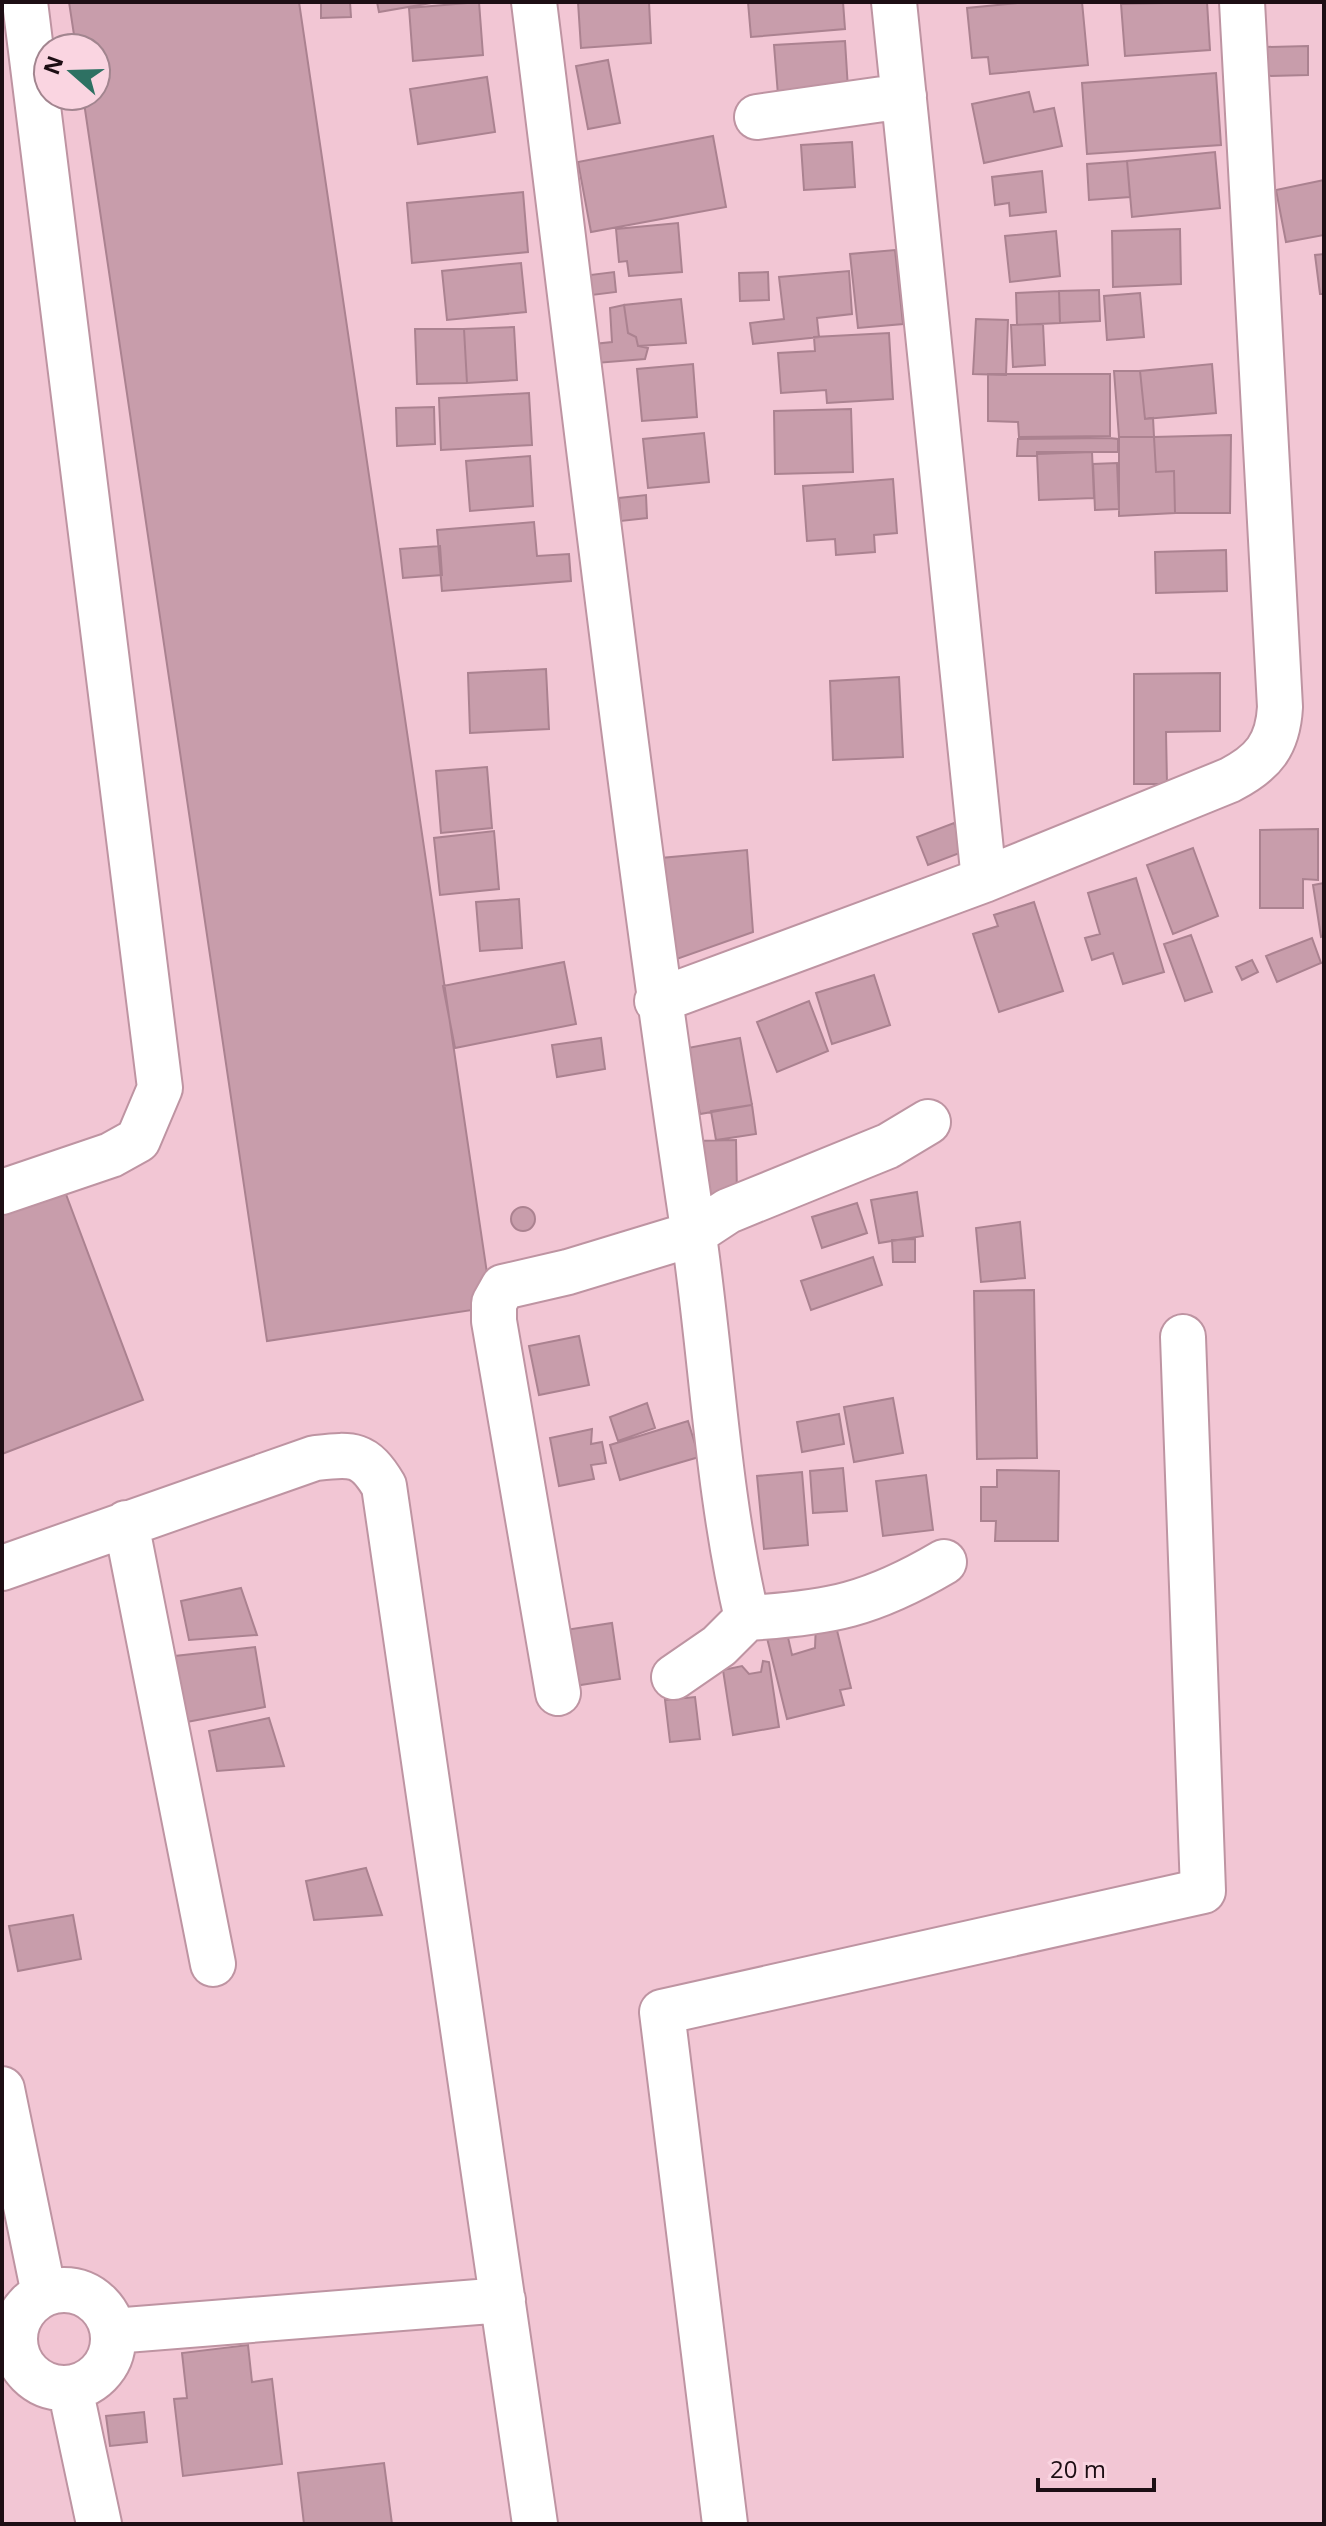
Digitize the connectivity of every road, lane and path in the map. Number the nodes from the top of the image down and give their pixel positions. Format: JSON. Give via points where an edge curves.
{"nodes":[{"id":1,"x":25,"y":2,"type":"edge"},
{"id":2,"x":534,"y":2,"type":"edge"},
{"id":3,"x":894,"y":2,"type":"edge"},
{"id":4,"x":1242,"y":2,"type":"edge"},
{"id":5,"x":904,"y":96,"type":"junction"},
{"id":6,"x":757,"y":117,"type":"dead end"},
{"id":7,"x":984,"y":880,"type":"junction"},
{"id":8,"x":657,"y":1001,"type":"junction"},
{"id":9,"x":928,"y":1122,"type":"dead end"},
{"id":10,"x":2,"y":1192,"type":"edge"},
{"id":11,"x":693,"y":1234,"type":"junction"},
{"id":12,"x":1183,"y":1337,"type":"dead end"},
{"id":13,"x":126,"y":1523,"type":"junction"},
{"id":14,"x":944,"y":1562,"type":"dead end"},
{"id":15,"x":2,"y":1568,"type":"edge"},
{"id":16,"x":747,"y":1618,"type":"junction"},
{"id":17,"x":674,"y":1677,"type":"dead end"},
{"id":18,"x":558,"y":1693,"type":"dead end"},
{"id":19,"x":213,"y":1964,"type":"dead end"},
{"id":20,"x":2,"y":2089,"type":"edge"},
{"id":21,"x":44,"y":2294,"type":"junction"},
{"id":22,"x":503,"y":2300,"type":"junction"},
{"id":23,"x":113,"y":2331,"type":"junction"},
{"id":24,"x":9,"y":2352,"type":"edge"},
{"id":25,"x":70,"y":2388,"type":"junction"},
{"id":26,"x":99,"y":2524,"type":"edge"},
{"id":27,"x":535,"y":2524,"type":"edge"},
{"id":28,"x":725,"y":2524,"type":"edge"}],
"edges":[{"from":1,"to":10,"type":"street","via":[[160,1088],[138,1140],[111,1155]]},
{"from":2,"to":8,"type":"street"},
{"from":3,"to":5,"type":"street"},
{"from":4,"to":7,"type":"street","via":[[1279,732],[1257,766],[1230,780]]},
{"from":5,"to":6,"type":"street"},
{"from":5,"to":7,"type":"street"},
{"from":7,"to":8,"type":"street"},
{"from":8,"to":11,"type":"street"},
{"from":9,"to":11,"type":"street","via":[[888,1146],[728,1211]]},
{"from":11,"to":16,"type":"street"},
{"from":11,"to":18,"type":"street","via":[[503,1287],[494,1303]]},
{"from":12,"to":28,"type":"street","via":[[1203,1891],[662,2012]]},
{"from":13,"to":15,"type":"street"},
{"from":13,"to":19,"type":"street"},
{"from":13,"to":22,"type":"street","via":[[315,1458],[349,1454],[371,1464],[384,1486]]},
{"from":14,"to":16,"type":"street","via":[[900,1588],[839,1610]]},
{"from":16,"to":17,"type":"street","via":[[719,1646]]},
{"from":20,"to":21,"type":"street"},
{"from":21,"to":23,"type":"street","via":[[79,2292],[107,2314]]},
{"from":21,"to":24,"type":"street","via":[[21,2317]]},
{"from":22,"to":23,"type":"street"},
{"from":22,"to":27,"type":"street"},
{"from":23,"to":25,"type":"street","via":[[112,2351],[103,2369],[89,2382]]},
{"from":24,"to":25,"type":"street","via":[[36,2380]]},
{"from":25,"to":26,"type":"street"}]}
